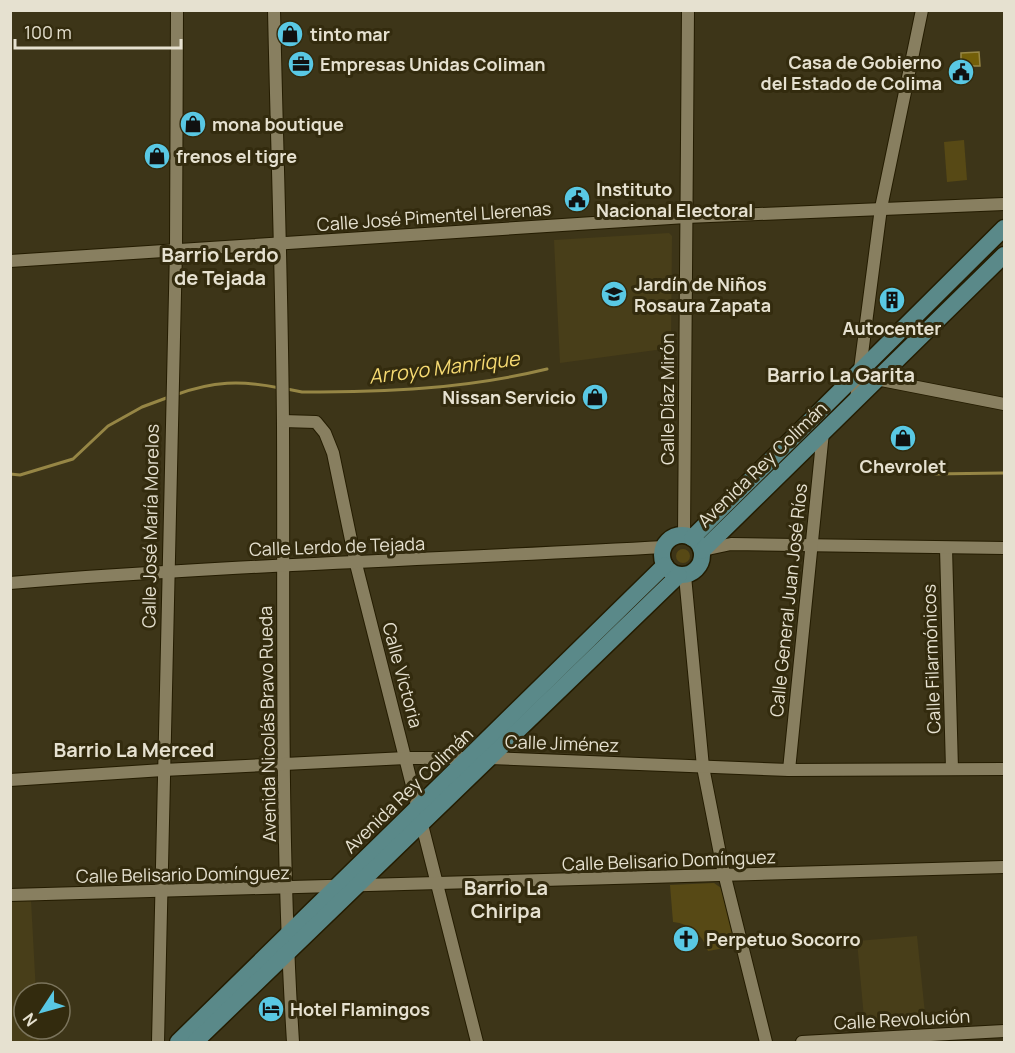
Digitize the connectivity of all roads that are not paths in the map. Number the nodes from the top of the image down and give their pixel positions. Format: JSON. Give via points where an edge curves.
{"nodes":[{"id":1,"x":177,"y":10,"type":"edge"},
{"id":2,"x":274,"y":10,"type":"edge"},
{"id":3,"x":688,"y":10,"type":"edge"},
{"id":4,"x":922,"y":10,"type":"edge"},
{"id":5,"x":1002,"y":206,"type":"edge"},
{"id":6,"x":881,"y":208,"type":"junction"},
{"id":7,"x":686,"y":217,"type":"junction"},
{"id":8,"x":1005,"y":228,"type":"edge"},
{"id":9,"x":280,"y":244,"type":"junction"},
{"id":10,"x":176,"y":249,"type":"junction"},
{"id":11,"x":1005,"y":255,"type":"edge"},
{"id":12,"x":10,"y":261,"type":"edge"},
{"id":13,"x":860,"y":371,"type":"junction"},
{"id":14,"x":875,"y":381,"type":"junction"},
{"id":15,"x":856,"y":400,"type":"junction"},
{"id":16,"x":1005,"y":404,"type":"edge"},
{"id":17,"x":283,"y":421,"type":"junction"},
{"id":18,"x":823,"y":432,"type":"junction"},
{"id":19,"x":692,"y":542,"type":"junction"},
{"id":20,"x":813,"y":545,"type":"junction"},
{"id":21,"x":664,"y":547,"type":"junction"},
{"id":22,"x":946,"y":548,"type":"junction"},
{"id":23,"x":1005,"y":548,"type":"edge"},
{"id":24,"x":356,"y":564,"type":"junction"},
{"id":25,"x":665,"y":565,"type":"junction"},
{"id":26,"x":284,"y":566,"type":"junction"},
{"id":27,"x":168,"y":570,"type":"junction"},
{"id":28,"x":682,"y":575,"type":"junction"},
{"id":29,"x":10,"y":583,"type":"edge"},
{"id":30,"x":406,"y":758,"type":"junction"},
{"id":31,"x":490,"y":758,"type":"junction"},
{"id":32,"x":466,"y":760,"type":"junction"},
{"id":33,"x":283,"y":763,"type":"junction"},
{"id":34,"x":703,"y":767,"type":"junction"},
{"id":35,"x":952,"y":769,"type":"junction"},
{"id":36,"x":1005,"y":769,"type":"edge"},
{"id":37,"x":163,"y":770,"type":"junction"},
{"id":38,"x":789,"y":770,"type":"junction"},
{"id":39,"x":10,"y":780,"type":"edge"},
{"id":40,"x":420,"y":816,"type":"junction"},
{"id":41,"x":1005,"y":867,"type":"edge"},
{"id":42,"x":725,"y":876,"type":"junction"},
{"id":43,"x":436,"y":885,"type":"junction"},
{"id":44,"x":357,"y":887,"type":"junction"},
{"id":45,"x":336,"y":888,"type":"junction"},
{"id":46,"x":288,"y":889,"type":"junction"},
{"id":47,"x":160,"y":893,"type":"junction"},
{"id":48,"x":10,"y":896,"type":"edge"},
{"id":49,"x":287,"y":936,"type":"junction"},
{"id":50,"x":288,"y":953,"type":"junction"},
{"id":51,"x":1005,"y":1031,"type":"edge"},
{"id":52,"x":158,"y":1042,"type":"edge"},
{"id":53,"x":178,"y":1042,"type":"edge"},
{"id":54,"x":195,"y":1042,"type":"edge"},
{"id":55,"x":293,"y":1042,"type":"edge"},
{"id":56,"x":477,"y":1042,"type":"edge"},
{"id":57,"x":766,"y":1042,"type":"edge"},
{"id":58,"x":802,"y":1042,"type":"edge"}],
"edges":[{"from":1,"to":10,"type":"street","name":"Calle José María Morelos"},
{"from":2,"to":9,"type":"street"},
{"from":3,"to":7,"type":"street","name":"Calle Díaz Mirón"},
{"from":4,"to":6,"type":"street"},
{"from":5,"to":6,"type":"street","name":"Calle José Pimentel Llerenas"},
{"from":6,"to":7,"type":"street","name":"Calle José Pimentel Llerenas"},
{"from":6,"to":13,"type":"street"},
{"from":7,"to":9,"type":"street","name":"Calle José Pimentel Llerenas"},
{"from":7,"to":19,"type":"street","name":"Calle Díaz Mirón"},
{"from":8,"to":13,"type":"main road","name":"Avenida Rey Colimán"},
{"from":9,"to":10,"type":"street","name":"Calle José Pimentel Llerenas"},
{"from":9,"to":17,"type":"street","name":"Avenida Nicolás Bravo Rueda"},
{"from":10,"to":12,"type":"street","name":"Calle José Pimentel Llerenas"},
{"from":10,"to":27,"type":"street","name":"Calle José María Morelos"},
{"from":11,"to":14,"type":"main road","name":"Avenida Rey Colimán"},
{"from":13,"to":14,"type":"street"},
{"from":13,"to":15,"type":"street"},
{"from":13,"to":19,"type":"main road","name":"Avenida Rey Colimán"},
{"from":14,"to":15,"type":"main road","name":"Avenida Rey Colimán"},
{"from":14,"to":16,"type":"street"},
{"from":15,"to":18,"type":"main road","name":"Avenida Rey Colimán"},
{"from":17,"to":24,"type":"street","name":"Calle Victoria","via":[[316,422],[325,433],[333,453]]},
{"from":17,"to":26,"type":"street","name":"Avenida Nicolás Bravo Rueda"},
{"from":18,"to":19,"type":"main road","name":"Avenida Rey Colimán"},
{"from":18,"to":20,"type":"street","name":"Calle General Juan José Ríos"},
{"from":19,"to":20,"type":"street"},
{"from":19,"to":21,"type":"main road","via":[[672,538]]},
{"from":19,"to":28,"type":"main road","via":[[698,568]]},
{"from":20,"to":22,"type":"street"},
{"from":20,"to":38,"type":"street","name":"Calle General Juan José Ríos"},
{"from":21,"to":24,"type":"street","name":"Calle Lerdo de Tejada"},
{"from":21,"to":25,"type":"main road"},
{"from":22,"to":23,"type":"street"},
{"from":22,"to":35,"type":"street","name":"Calle Filarmónicos"},
{"from":24,"to":26,"type":"street","name":"Calle Lerdo de Tejada"},
{"from":24,"to":30,"type":"street","name":"Calle Victoria"},
{"from":25,"to":28,"type":"main road"},
{"from":25,"to":32,"type":"main road","name":"Avenida Rey Colimán"},
{"from":26,"to":27,"type":"street","name":"Calle Lerdo de Tejada"},
{"from":26,"to":33,"type":"street","name":"Avenida Nicolás Bravo Rueda"},
{"from":27,"to":29,"type":"street","name":"Calle Lerdo de Tejada"},
{"from":27,"to":37,"type":"street","name":"Calle José María Morelos"},
{"from":28,"to":31,"type":"main road","name":"Avenida Rey Colimán"},
{"from":28,"to":34,"type":"street"},
{"from":30,"to":32,"type":"street","name":"Calle Jiménez"},
{"from":30,"to":33,"type":"street","name":"Calle Jiménez"},
{"from":30,"to":40,"type":"street","name":"Calle Victoria"},
{"from":31,"to":32,"type":"street","name":"Calle Jiménez"},
{"from":31,"to":34,"type":"street","name":"Calle Jiménez"},
{"from":31,"to":40,"type":"main road","name":"Avenida Rey Colimán"},
{"from":32,"to":40,"type":"main road","name":"Avenida Rey Colimán"},
{"from":33,"to":37,"type":"street","name":"Calle Jiménez"},
{"from":33,"to":46,"type":"street","name":"Avenida Nicolás Bravo Rueda"},
{"from":34,"to":38,"type":"street","name":"Calle Jiménez"},
{"from":34,"to":42,"type":"street"},
{"from":35,"to":36,"type":"street","name":"Calle Jiménez"},
{"from":35,"to":38,"type":"street","name":"Calle Jiménez"},
{"from":37,"to":39,"type":"street","name":"Calle Jiménez"},
{"from":37,"to":47,"type":"street","name":"Calle José María Morelos"},
{"from":40,"to":43,"type":"street","name":"Calle Victoria"},
{"from":40,"to":44,"type":"main road","name":"Avenida Rey Colimán"},
{"from":40,"to":45,"type":"main road","name":"Avenida Rey Colimán"},
{"from":41,"to":42,"type":"street","name":"Calle Belisario Domínguez"},
{"from":42,"to":43,"type":"street","name":"Calle Belisario Domínguez"},
{"from":42,"to":57,"type":"street"},
{"from":43,"to":44,"type":"street","name":"Calle Belisario Domínguez"},
{"from":43,"to":56,"type":"street","name":"Calle Victoria"},
{"from":44,"to":45,"type":"street","name":"Calle Belisario Domínguez"},
{"from":44,"to":50,"type":"main road","name":"Avenida Rey Colimán"},
{"from":45,"to":46,"type":"street","name":"Calle Belisario Domínguez"},
{"from":45,"to":49,"type":"main road","name":"Avenida Rey Colimán"},
{"from":46,"to":47,"type":"street","name":"Calle Belisario Domínguez"},
{"from":46,"to":49,"type":"street","name":"Avenida Nicolás Bravo Rueda"},
{"from":47,"to":48,"type":"street","name":"Calle Belisario Domínguez"},
{"from":47,"to":52,"type":"street","name":"Calle José María Morelos"},
{"from":49,"to":50,"type":"street","name":"Avenida Nicolás Bravo Rueda"},
{"from":49,"to":53,"type":"main road","name":"Avenida Rey Colimán"},
{"from":50,"to":54,"type":"main road","name":"Avenida Rey Colimán"},
{"from":50,"to":55,"type":"street","name":"Avenida Nicolás Bravo Rueda"},
{"from":51,"to":58,"type":"street","name":"Calle Revolución"}]}
